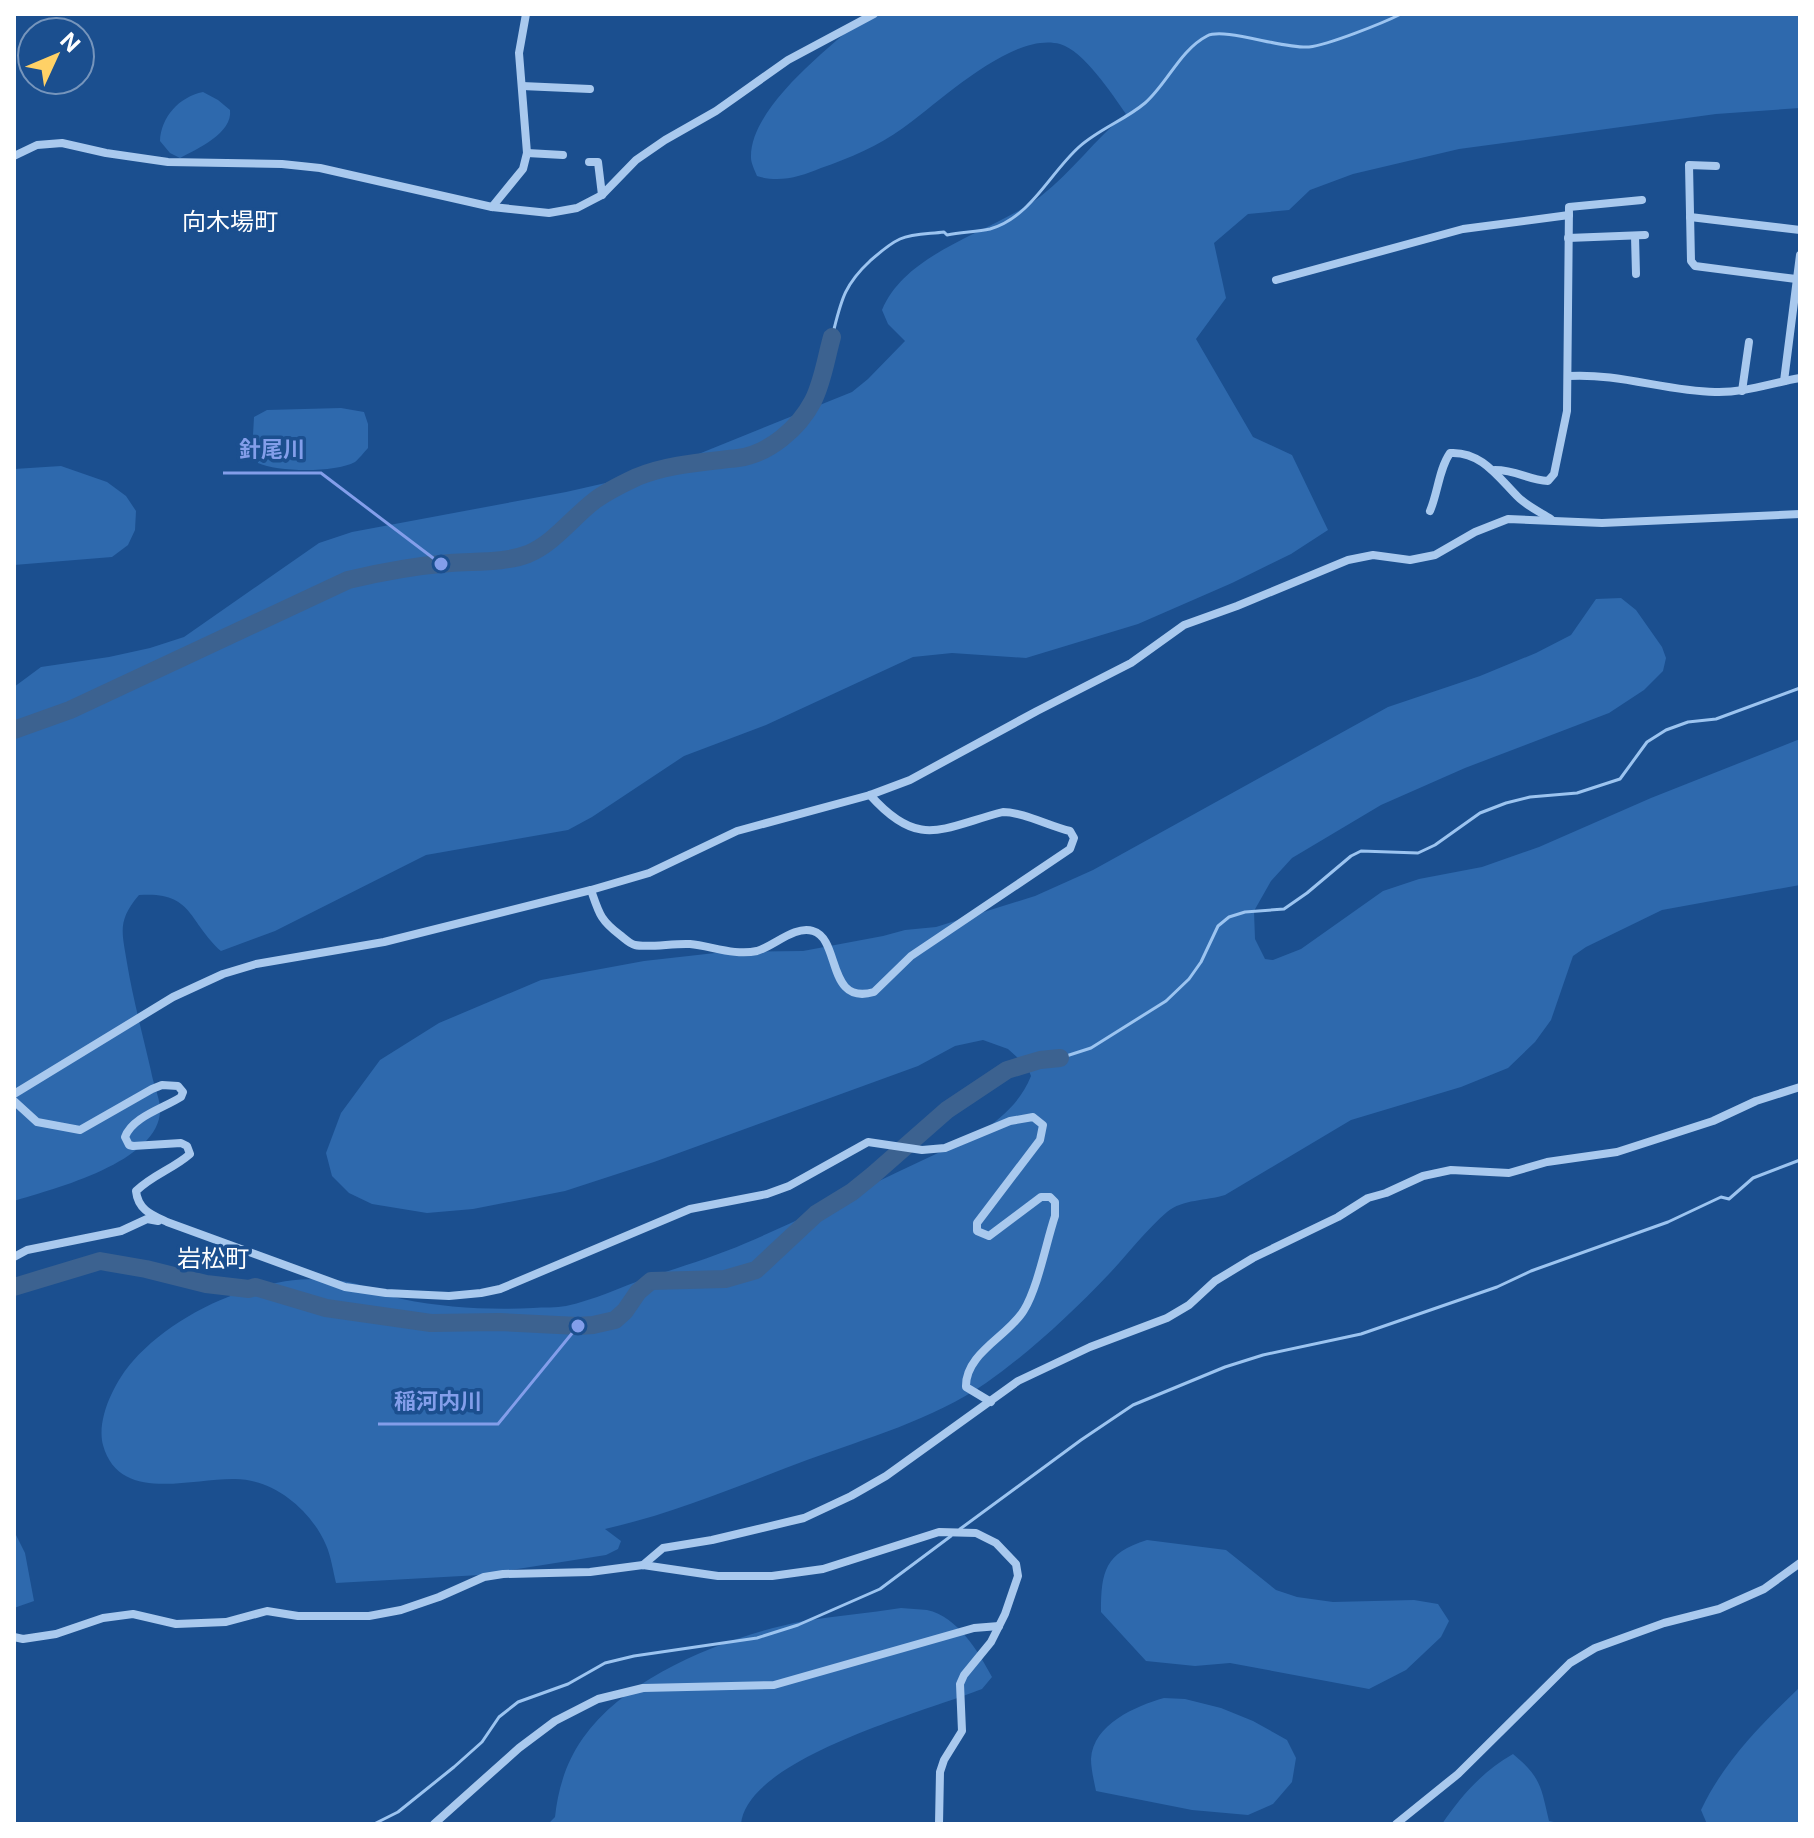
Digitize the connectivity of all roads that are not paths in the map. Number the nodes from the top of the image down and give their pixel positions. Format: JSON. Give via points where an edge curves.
{"nodes":[{"id":1,"x":526,"y":14,"type":"edge"},
{"id":2,"x":874,"y":14,"type":"edge"},
{"id":3,"x":522,"y":86,"type":"junction"},
{"id":4,"x":590,"y":89,"type":"dead end"},
{"id":5,"x":527,"y":153,"type":"junction"},
{"id":6,"x":563,"y":155,"type":"dead end"},
{"id":7,"x":14,"y":156,"type":"edge"},
{"id":8,"x":589,"y":162,"type":"dead end"},
{"id":9,"x":1716,"y":166,"type":"dead end"},
{"id":10,"x":602,"y":195,"type":"junction"},
{"id":11,"x":1642,"y":200,"type":"dead end"},
{"id":12,"x":492,"y":207,"type":"junction"},
{"id":13,"x":1569,"y":215,"type":"junction"},
{"id":14,"x":1690,"y":217,"type":"junction"},
{"id":15,"x":1800,"y":230,"type":"edge"},
{"id":16,"x":1568,"y":238,"type":"junction"},
{"id":17,"x":1800,"y":255,"type":"edge"},
{"id":18,"x":1636,"y":274,"type":"dead end"},
{"id":19,"x":1796,"y":279,"type":"junction"},
{"id":20,"x":1276,"y":280,"type":"dead end"},
{"id":21,"x":1749,"y":342,"type":"dead end"},
{"id":22,"x":1568,"y":376,"type":"junction"},
{"id":23,"x":1800,"y":378,"type":"edge"},
{"id":24,"x":1784,"y":381,"type":"junction"},
{"id":25,"x":1742,"y":391,"type":"junction"},
{"id":26,"x":1495,"y":470,"type":"junction"},
{"id":27,"x":1430,"y":511,"type":"dead end"},
{"id":28,"x":1800,"y":514,"type":"edge"},
{"id":29,"x":1555,"y":521,"type":"junction"},
{"id":30,"x":870,"y":795,"type":"junction"},
{"id":31,"x":591,"y":890,"type":"junction"},
{"id":32,"x":1800,"y":1087,"type":"edge"},
{"id":33,"x":14,"y":1094,"type":"edge"},
{"id":34,"x":14,"y":1101,"type":"edge"},
{"id":35,"x":167,"y":1222,"type":"junction"},
{"id":36,"x":14,"y":1257,"type":"edge"},
{"id":37,"x":991,"y":1402,"type":"junction"},
{"id":38,"x":1800,"y":1563,"type":"edge"},
{"id":39,"x":643,"y":1565,"type":"junction"},
{"id":40,"x":999,"y":1626,"type":"junction"},
{"id":41,"x":14,"y":1637,"type":"edge"},
{"id":42,"x":434,"y":1824,"type":"edge"},
{"id":43,"x":939,"y":1824,"type":"edge"},
{"id":44,"x":1396,"y":1824,"type":"edge"}],
"edges":[{"from":1,"to":3,"type":"street","via":[[519,53]]},
{"from":2,"to":10,"type":"street","via":[[788,60],[665,140],[636,160]]},
{"from":3,"to":4,"type":"street"},
{"from":3,"to":5,"type":"street"},
{"from":5,"to":6,"type":"street"},
{"from":5,"to":12,"type":"street","via":[[523,169]]},
{"from":7,"to":12,"type":"street","via":[[37,145],[62,143],[168,162],[320,168]]},
{"from":8,"to":10,"type":"street","via":[[598,162]]},
{"from":9,"to":14,"type":"street","via":[[1689,165]]},
{"from":10,"to":12,"type":"street","via":[[577,208],[549,213]]},
{"from":11,"to":13,"type":"street","via":[[1569,207]]},
{"from":13,"to":16,"type":"street"},
{"from":13,"to":20,"type":"street","via":[[1463,229]]},
{"from":14,"to":15,"type":"street"},
{"from":14,"to":19,"type":"street","via":[[1695,266]]},
{"from":16,"to":18,"type":"street","via":[[1640,235]]},
{"from":16,"to":22,"type":"street"},
{"from":17,"to":19,"type":"street"},
{"from":19,"to":24,"type":"street"},
{"from":21,"to":25,"type":"street"},
{"from":22,"to":25,"type":"street","via":[[1598,374],[1714,392]]},
{"from":22,"to":26,"type":"street","via":[[1554,474],[1548,481]]},
{"from":23,"to":24,"type":"street"},
{"from":24,"to":25,"type":"street"},
{"from":26,"to":27,"type":"street","via":[[1462,452],[1450,453]]},
{"from":26,"to":29,"type":"street","via":[[1520,499]]},
{"from":28,"to":29,"type":"street","via":[[1662,522]]},
{"from":29,"to":30,"type":"street","via":[[1508,519],[1435,555],[1410,560],[1373,555],[1348,560],[1184,625],[1131,663],[910,780]]},
{"from":30,"to":31,"type":"street","via":[[737,831],[649,873]]},
{"from":30,"to":31,"type":"street","via":[[890,817],[930,832],[1015,812],[1070,831],[1074,838],[1070,849],[911,956],[866,994],[851,991],[838,977],[817,931],[804,929],[756,951],[634,945],[602,921]]},
{"from":31,"to":33,"type":"street","via":[[384,942],[223,974],[173,997]]},
{"from":32,"to":37,"type":"street","via":[[1617,1152],[1509,1173],[1451,1170],[1423,1176],[1368,1198],[1253,1258],[1167,1318],[1018,1381]]},
{"from":34,"to":35,"type":"street","via":[[37,1122],[80,1130],[152,1089],[178,1086],[181,1097],[135,1122],[125,1137],[133,1146],[187,1146],[190,1154],[136,1191],[144,1210]]},
{"from":35,"to":36,"type":"street","via":[[147,1219],[121,1231]]},
{"from":35,"to":37,"type":"street","via":[[345,1287],[402,1294],[481,1293],[690,1209],[789,1186],[868,1142],[945,1148],[1033,1117],[1043,1125],[1040,1140],[977,1223],[977,1231],[989,1236],[1041,1197],[1055,1202],[1023,1312],[965,1377],[966,1387]]},
{"from":37,"to":39,"type":"street","via":[[851,1496],[804,1518],[663,1548]]},
{"from":38,"to":44,"type":"street","via":[[1764,1589],[1719,1609],[1595,1648],[1570,1663],[1458,1774]]},
{"from":39,"to":40,"type":"street","via":[[718,1576],[772,1576],[823,1569],[939,1532],[976,1533],[996,1543],[1016,1564],[1018,1576]]},
{"from":39,"to":41,"type":"street","via":[[484,1577],[401,1610],[369,1616],[267,1611],[226,1622],[176,1624],[133,1614],[56,1634]]},
{"from":40,"to":42,"type":"street","via":[[974,1628],[774,1685],[643,1688],[598,1699],[519,1748]]},
{"from":40,"to":43,"type":"street","via":[[960,1684],[962,1731],[940,1772]]}]}
